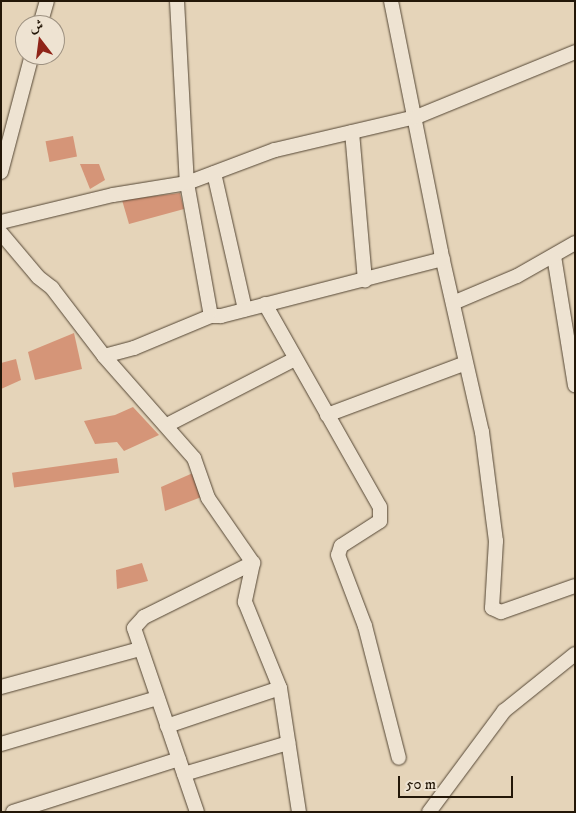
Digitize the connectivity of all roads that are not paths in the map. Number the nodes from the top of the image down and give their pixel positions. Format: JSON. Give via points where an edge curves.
{"nodes":[{"id":1,"x":47,"y":1,"type":"edge"},
{"id":2,"x":177,"y":1,"type":"edge"},
{"id":3,"x":391,"y":1,"type":"edge"},
{"id":4,"x":43,"y":15,"type":"edge"},
{"id":5,"x":575,"y":52,"type":"edge"},
{"id":6,"x":29,"y":65,"type":"edge"},
{"id":7,"x":416,"y":117,"type":"junction"},
{"id":8,"x":352,"y":132,"type":"junction"},
{"id":9,"x":1,"y":172,"type":"edge"},
{"id":10,"x":214,"y":173,"type":"junction"},
{"id":11,"x":187,"y":183,"type":"junction"},
{"id":12,"x":1,"y":222,"type":"edge"},
{"id":13,"x":3,"y":238,"type":"edge"},
{"id":14,"x":575,"y":243,"type":"edge"},
{"id":15,"x":554,"y":256,"type":"junction"},
{"id":16,"x":443,"y":259,"type":"junction"},
{"id":17,"x":364,"y":280,"type":"junction"},
{"id":18,"x":453,"y":303,"type":"junction"},
{"id":19,"x":265,"y":304,"type":"junction"},
{"id":20,"x":245,"y":310,"type":"junction"},
{"id":21,"x":211,"y":316,"type":"junction"},
{"id":22,"x":571,"y":337,"type":"edge"},
{"id":23,"x":104,"y":356,"type":"junction"},
{"id":24,"x":295,"y":359,"type":"junction"},
{"id":25,"x":466,"y":363,"type":"junction"},
{"id":26,"x":575,"y":385,"type":"edge"},
{"id":27,"x":327,"y":415,"type":"junction"},
{"id":28,"x":167,"y":424,"type":"junction"},
{"id":29,"x":253,"y":563,"type":"junction"},
{"id":30,"x":575,"y":586,"type":"edge"},
{"id":31,"x":140,"y":649,"type":"junction"},
{"id":32,"x":575,"y":654,"type":"edge"},
{"id":33,"x":1,"y":687,"type":"edge"},
{"id":34,"x":280,"y":688,"type":"junction"},
{"id":35,"x":157,"y":698,"type":"junction"},
{"id":36,"x":167,"y":726,"type":"junction"},
{"id":37,"x":288,"y":743,"type":"junction"},
{"id":38,"x":1,"y":744,"type":"edge"},
{"id":39,"x":399,"y":758,"type":"dead end"},
{"id":40,"x":179,"y":760,"type":"junction"},
{"id":41,"x":184,"y":774,"type":"junction"},
{"id":42,"x":13,"y":812,"type":"edge"},
{"id":43,"x":197,"y":812,"type":"edge"},
{"id":44,"x":299,"y":812,"type":"edge"},
{"id":45,"x":429,"y":812,"type":"edge"}],
"edges":[{"from":1,"to":4,"type":"street"},
{"from":2,"to":11,"type":"street"},
{"from":3,"to":7,"type":"street"},
{"from":5,"to":7,"type":"street"},
{"from":6,"to":9,"type":"street"},
{"from":7,"to":8,"type":"street"},
{"from":7,"to":16,"type":"street"},
{"from":8,"to":10,"type":"street","via":[[275,150]]},
{"from":8,"to":17,"type":"street"},
{"from":10,"to":11,"type":"street"},
{"from":10,"to":20,"type":"street"},
{"from":11,"to":12,"type":"street","via":[[113,195]]},
{"from":11,"to":21,"type":"street"},
{"from":13,"to":23,"type":"street","via":[[52,288]]},
{"from":14,"to":15,"type":"street"},
{"from":15,"to":18,"type":"street"},
{"from":15,"to":22,"type":"street"},
{"from":16,"to":17,"type":"street"},
{"from":16,"to":18,"type":"street"},
{"from":17,"to":19,"type":"street"},
{"from":18,"to":25,"type":"street"},
{"from":19,"to":20,"type":"street"},
{"from":19,"to":24,"type":"street"},
{"from":20,"to":21,"type":"street"},
{"from":21,"to":23,"type":"street","via":[[134,348]]},
{"from":22,"to":26,"type":"street"},
{"from":23,"to":28,"type":"street"},
{"from":24,"to":27,"type":"street"},
{"from":24,"to":28,"type":"street"},
{"from":25,"to":27,"type":"street"},
{"from":25,"to":30,"type":"street","via":[[494,508],[496,541],[492,608],[501,612]]},
{"from":27,"to":39,"type":"street","via":[[380,507],[380,521],[341,546],[338,555],[365,626]]},
{"from":28,"to":29,"type":"street","via":[[194,458],[208,498]]},
{"from":29,"to":31,"type":"street","via":[[144,616],[134,628]]},
{"from":29,"to":34,"type":"street","via":[[245,602]]},
{"from":31,"to":33,"type":"street"},
{"from":31,"to":35,"type":"street"},
{"from":32,"to":45,"type":"street","via":[[504,710]]},
{"from":34,"to":36,"type":"street"},
{"from":34,"to":37,"type":"street"},
{"from":35,"to":36,"type":"street"},
{"from":35,"to":38,"type":"street"},
{"from":36,"to":40,"type":"street"},
{"from":37,"to":41,"type":"street"},
{"from":37,"to":44,"type":"street"},
{"from":40,"to":41,"type":"street"},
{"from":40,"to":42,"type":"street"},
{"from":41,"to":43,"type":"street"}]}
